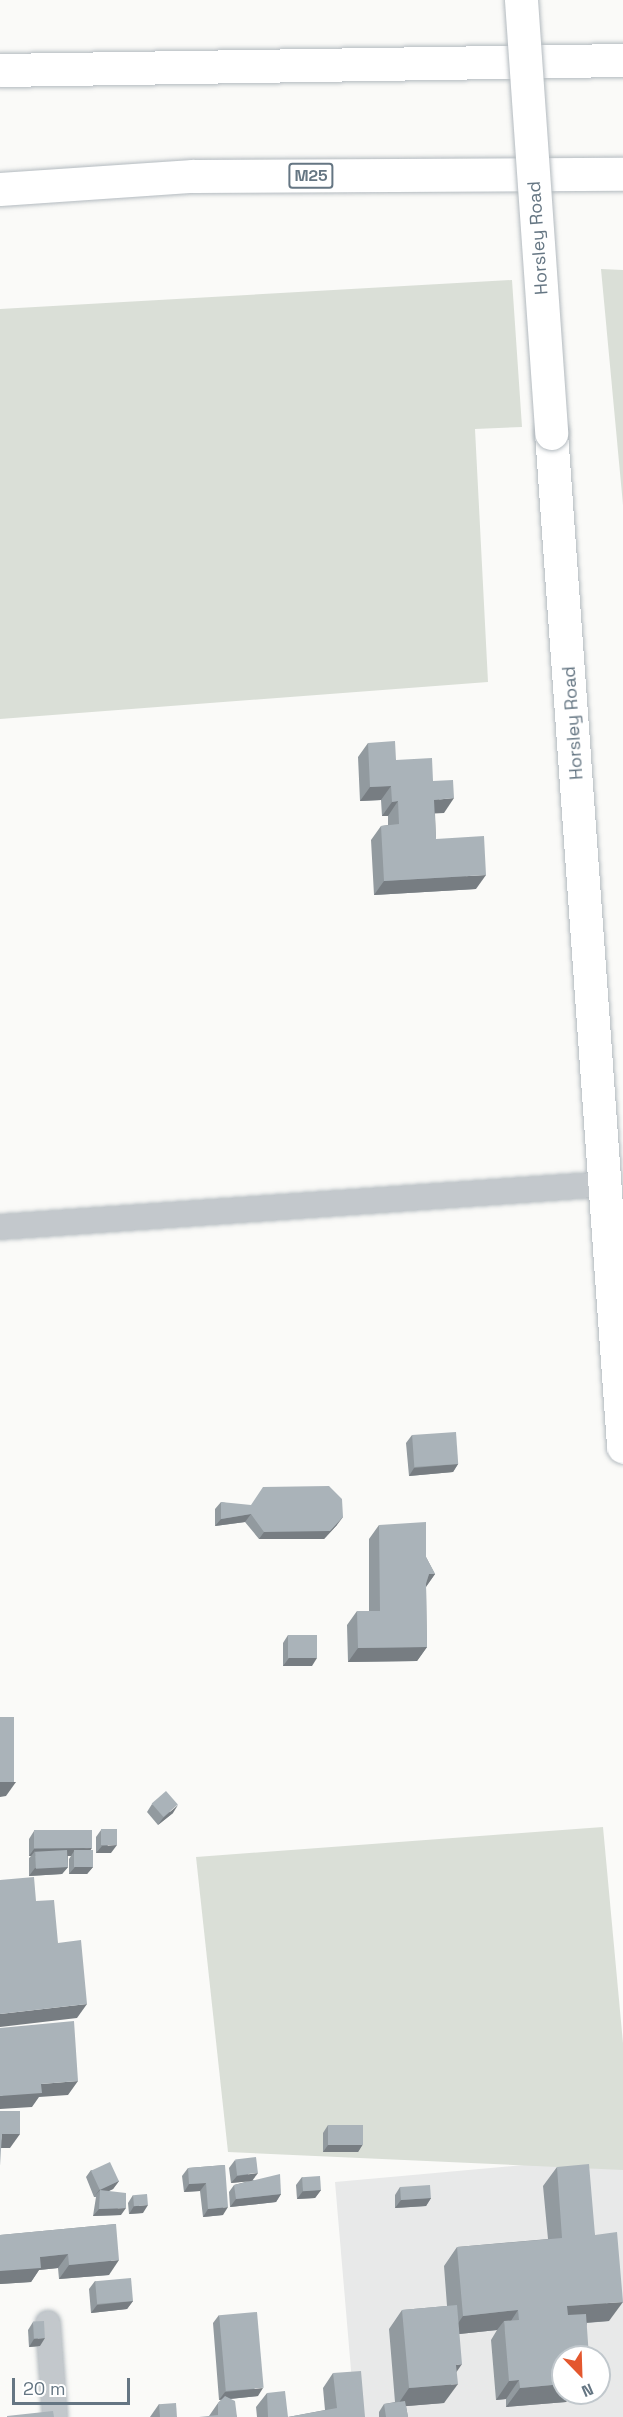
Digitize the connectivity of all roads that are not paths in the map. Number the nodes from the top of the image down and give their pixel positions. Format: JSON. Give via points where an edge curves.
{"nodes":[{"id":1,"x":521,"y":0,"type":"edge"},
{"id":2,"x":623,"y":60,"type":"edge"},
{"id":3,"x":8,"y":68,"type":"edge"},
{"id":4,"x":623,"y":174,"type":"edge"},
{"id":5,"x":0,"y":189,"type":"edge"},
{"id":6,"x":607,"y":1184,"type":"junction"},
{"id":7,"x":0,"y":1227,"type":"edge"},
{"id":8,"x":623,"y":1446,"type":"edge"},
{"id":9,"x":48,"y":2323,"type":"dead end"},
{"id":10,"x":55,"y":2417,"type":"edge"}],
"edges":[{"from":1,"to":6,"type":"main road","name":"Horsley Road","bridge":true},
{"from":2,"to":3,"type":"main road"},
{"from":4,"to":5,"type":"main road","number":"M25","via":[[193,176]]},
{"from":6,"to":7,"type":"lane"},
{"from":6,"to":8,"type":"main road","name":"Horsley Road"},
{"from":9,"to":10,"type":"lane"}]}
